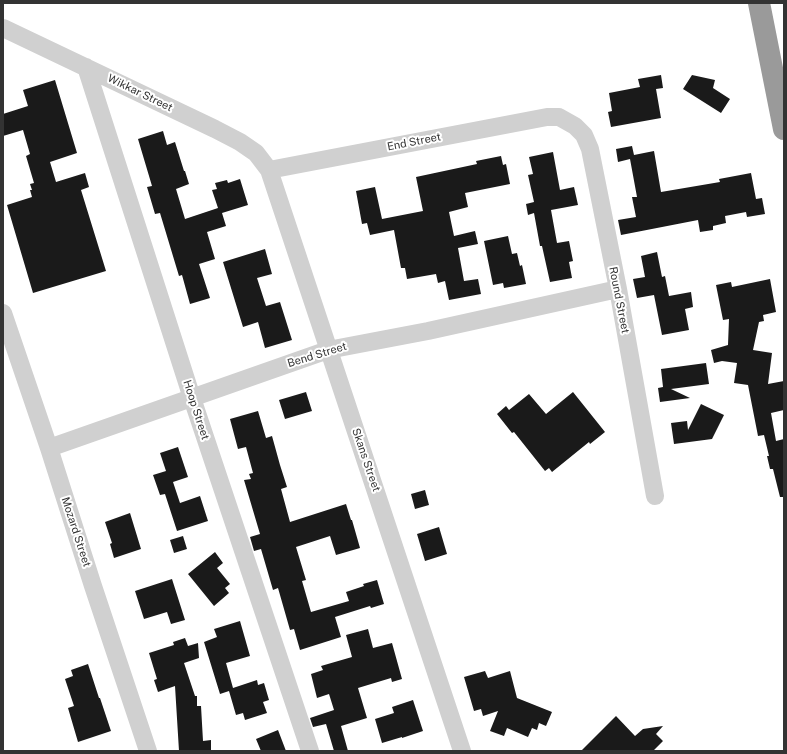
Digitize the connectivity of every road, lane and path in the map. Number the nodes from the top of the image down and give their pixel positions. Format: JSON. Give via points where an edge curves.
{"nodes":[{"id":1,"x":759,"y":3,"type":"edge"},
{"id":2,"x":3,"y":28,"type":"edge"},
{"id":3,"x":86,"y":67,"type":"junction"},
{"id":4,"x":559,"y":117,"type":"joint"},
{"id":5,"x":784,"y":129,"type":"edge"},
{"id":6,"x":269,"y":170,"type":"junction"},
{"id":7,"x":618,"y":290,"type":"junction"},
{"id":8,"x":3,"y":313,"type":"edge"},
{"id":9,"x":328,"y":350,"type":"junction"},
{"id":10,"x":192,"y":398,"type":"junction"},
{"id":11,"x":49,"y":448,"type":"junction"},
{"id":12,"x":655,"y":496,"type":"dead end"},
{"id":13,"x":148,"y":751,"type":"edge"},
{"id":14,"x":310,"y":751,"type":"edge"},
{"id":15,"x":462,"y":751,"type":"edge"}],
"edges":[{"from":1,"to":5,"type":"highway"},
{"from":2,"to":3,"type":"street","name":"Wikkar Street"},
{"from":3,"to":6,"type":"street","name":"Wikkar Street","via":[[240,142],[256,153]]},
{"from":3,"to":10,"type":"street","name":"Hoop Street"},
{"from":4,"to":6,"type":"street","name":"End Street","via":[[547,117]]},
{"from":4,"to":7,"type":"street","name":"Round Street","via":[[575,126],[584,135],[590,149]]},
{"from":6,"to":9,"type":"street","name":"Skans Street"},
{"from":7,"to":9,"type":"street","name":"Bend Street"},
{"from":7,"to":12,"type":"street","name":"Round Street"},
{"from":8,"to":11,"type":"street","name":"Mozard Street"},
{"from":9,"to":10,"type":"street","name":"Bend Street"},
{"from":9,"to":15,"type":"street","name":"Skans Street"},
{"from":10,"to":11,"type":"street","name":"Bend Street"},
{"from":10,"to":14,"type":"street","name":"Hoop Street"},
{"from":11,"to":13,"type":"street","name":"Mozard Street"}]}
